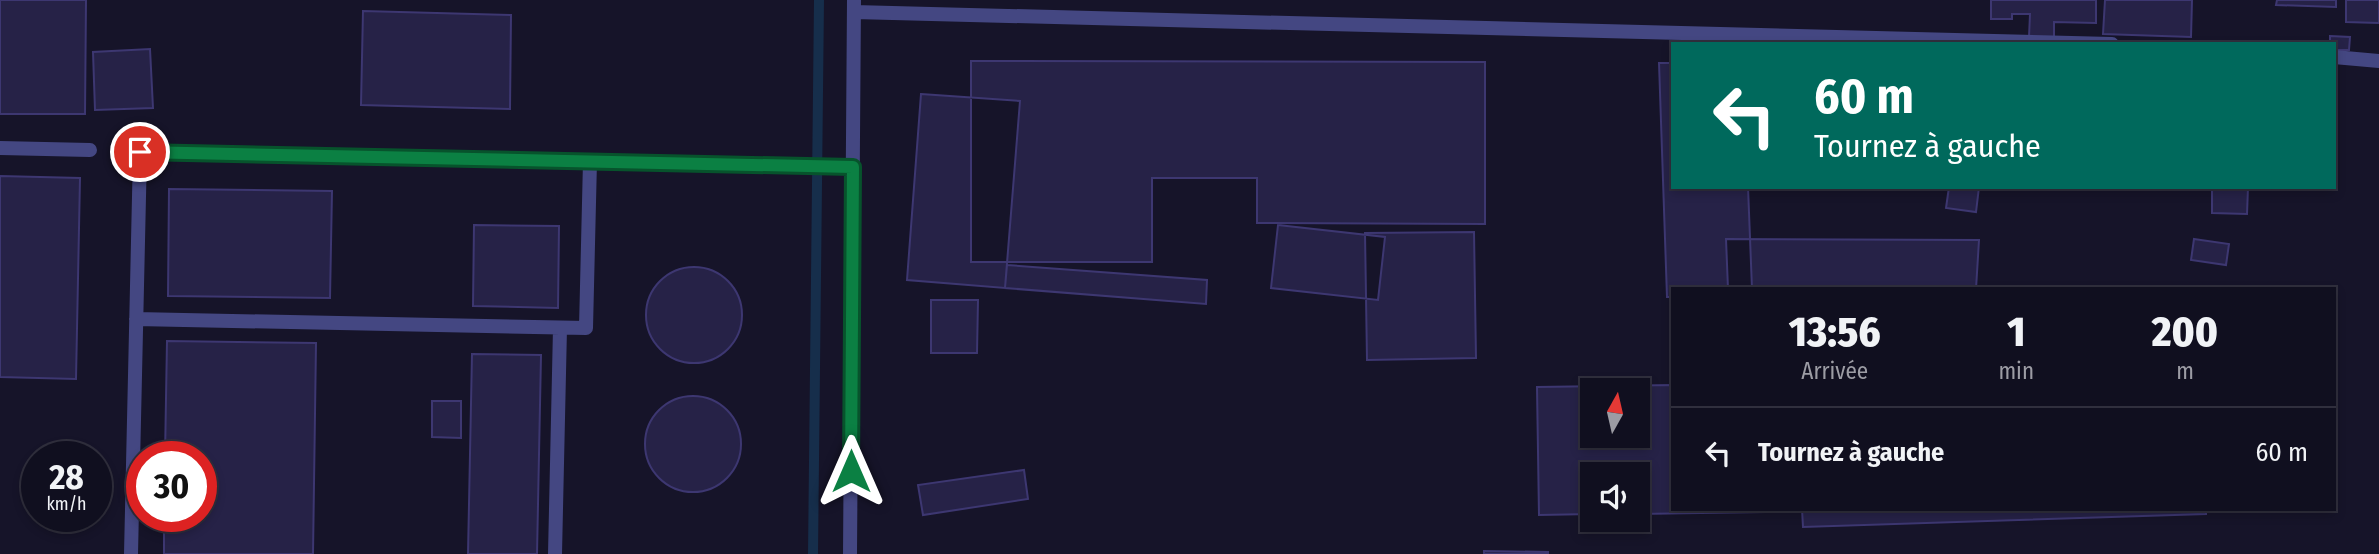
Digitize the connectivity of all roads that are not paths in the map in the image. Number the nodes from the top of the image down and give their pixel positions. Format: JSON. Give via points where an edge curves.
{"nodes":[{"id":1,"x":854,"y":6,"type":"edge"},
{"id":2,"x":2046,"y":42,"type":"edge"},
{"id":3,"x":2336,"y":57,"type":"edge"},
{"id":4,"x":2379,"y":61,"type":"edge"},
{"id":5,"x":0,"y":148,"type":"edge"},
{"id":6,"x":90,"y":150,"type":"dead end"},
{"id":7,"x":590,"y":161,"type":"junction"},
{"id":8,"x":853,"y":167,"type":"junction"},
{"id":9,"x":136,"y":319,"type":"junction"},
{"id":10,"x":560,"y":328,"type":"junction"},
{"id":11,"x":131,"y":554,"type":"edge"},
{"id":12,"x":555,"y":554,"type":"edge"},
{"id":13,"x":850,"y":554,"type":"edge"}],
"edges":[{"from":1,"to":2,"type":"street"},
{"from":1,"to":8,"type":"street"},
{"from":3,"to":4,"type":"street"},
{"from":5,"to":6,"type":"street"},
{"from":7,"to":8,"type":"street"},
{"from":7,"to":9,"type":"street","via":[[140,152]]},
{"from":7,"to":10,"type":"street","via":[[586,328]]},
{"from":8,"to":13,"type":"street"},
{"from":9,"to":10,"type":"street"},
{"from":9,"to":11,"type":"street"},
{"from":10,"to":12,"type":"street"}]}
